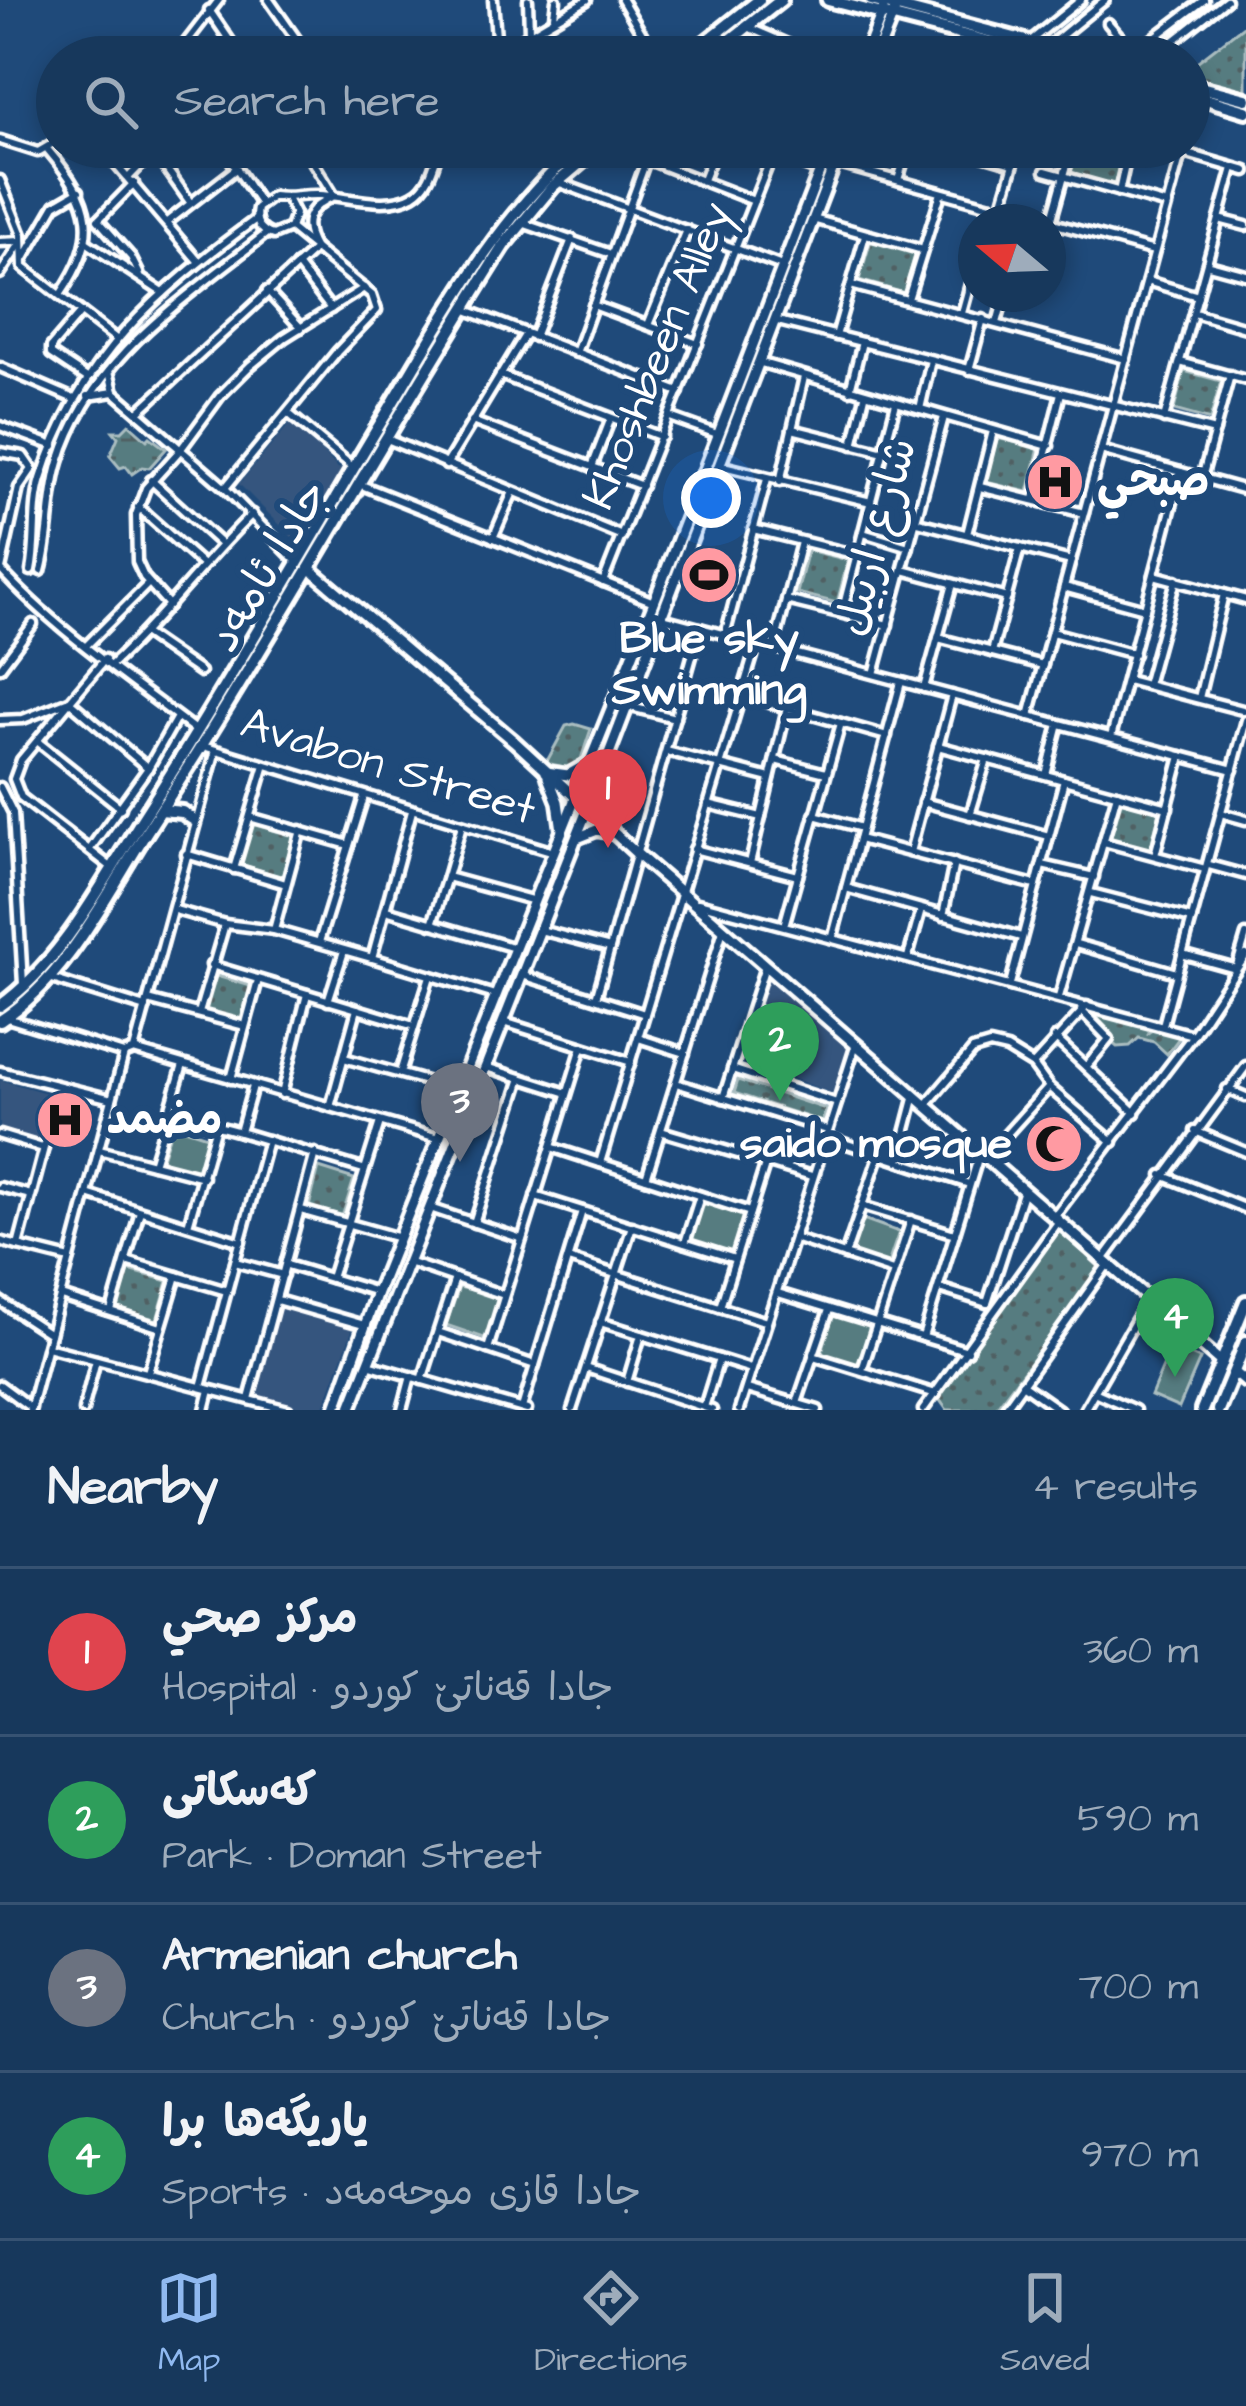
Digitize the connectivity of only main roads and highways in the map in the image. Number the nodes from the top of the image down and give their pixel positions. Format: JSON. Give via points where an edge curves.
{"nodes":[{"id":1,"x":759,"y":0,"type":"edge"},
{"id":2,"x":781,"y":0,"type":"edge"},
{"id":3,"x":828,"y":0,"type":"edge"},
{"id":4,"x":871,"y":0,"type":"edge"},
{"id":5,"x":890,"y":7,"type":"edge"},
{"id":6,"x":714,"y":36,"type":"edge"},
{"id":7,"x":736,"y":36,"type":"edge"},
{"id":8,"x":974,"y":36,"type":"edge"},
{"id":9,"x":1005,"y":36,"type":"edge"},
{"id":10,"x":1210,"y":90,"type":"edge"},
{"id":11,"x":1210,"y":100,"type":"edge"},
{"id":12,"x":1246,"y":100,"type":"edge"},
{"id":13,"x":1246,"y":111,"type":"edge"},
{"id":14,"x":555,"y":168,"type":"edge"},
{"id":15,"x":574,"y":168,"type":"edge"},
{"id":16,"x":416,"y":378,"type":"junction"},
{"id":17,"x":404,"y":397,"type":"junction"},
{"id":18,"x":304,"y":566,"type":"junction"},
{"id":19,"x":161,"y":810,"type":"junction"},
{"id":20,"x":194,"y":820,"type":"road end"},
{"id":21,"x":2,"y":1015,"type":"edge"},
{"id":22,"x":1246,"y":1302,"type":"edge"},
{"id":23,"x":1246,"y":1342,"type":"edge"},
{"id":24,"x":1202,"y":1410,"type":"edge"},
{"id":25,"x":1218,"y":1410,"type":"edge"}],
"edges":[{"from":1,"to":6,"type":"main road"},
{"from":2,"to":7,"type":"main road"},
{"from":3,"to":5,"type":"main road"},
{"from":4,"to":5,"type":"main road"},
{"from":5,"to":8,"type":"main road"},
{"from":5,"to":9,"type":"main road"},
{"from":10,"to":12,"type":"main road"},
{"from":11,"to":13,"type":"main road"},
{"from":14,"to":16,"type":"main road","name":"جادا ئامەد","via":[[468,279]]},
{"from":15,"to":16,"type":"main road","name":"جادا ئامەد","via":[[521,223]]},
{"from":16,"to":17,"type":"main road","name":"جادا ئامەد"},
{"from":17,"to":18,"type":"main road","name":"جادا ئامەد","via":[[354,468]]},
{"from":17,"to":18,"type":"main road","name":"جادا ئامەد"},
{"from":18,"to":19,"type":"main road","name":"جادا ئامەد","via":[[209,748]]},
{"from":18,"to":21,"type":"main road","name":"جادا ئامەد","via":[[112,867]]},
{"from":19,"to":20,"type":"main road"},
{"from":19,"to":21,"type":"main road","name":"جادا ئامەد","via":[[50,978]]},
{"from":22,"to":24,"type":"main road"},
{"from":23,"to":25,"type":"main road"}]}
